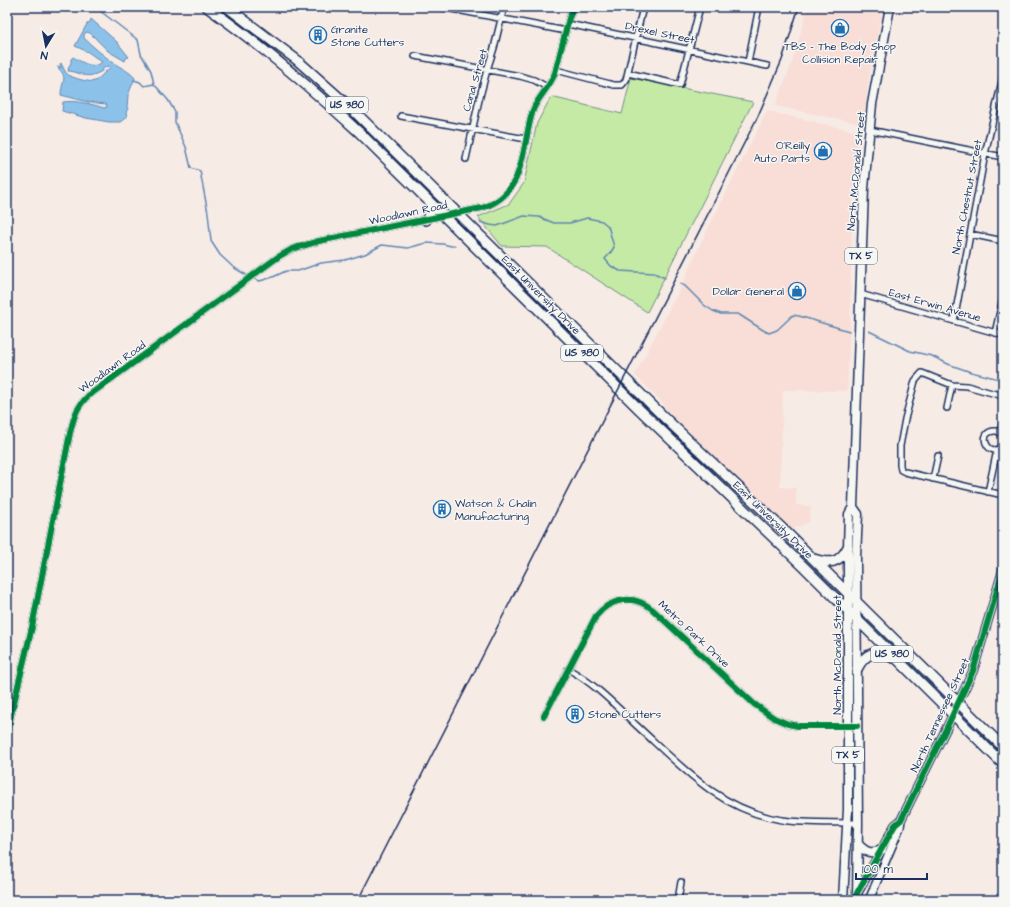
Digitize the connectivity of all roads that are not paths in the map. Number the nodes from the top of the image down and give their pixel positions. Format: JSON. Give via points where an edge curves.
{"nodes":[{"id":1,"x":227,"y":7,"type":"edge"},
{"id":2,"x":441,"y":7,"type":"edge"},
{"id":3,"x":504,"y":7,"type":"edge"},
{"id":4,"x":574,"y":7,"type":"edge"},
{"id":5,"x":642,"y":7,"type":"edge"},
{"id":6,"x":700,"y":7,"type":"edge"},
{"id":7,"x":759,"y":7,"type":"edge"},
{"id":8,"x":890,"y":7,"type":"edge"},
{"id":9,"x":212,"y":8,"type":"edge"},
{"id":10,"x":501,"y":20,"type":"junction"},
{"id":11,"x":568,"y":24,"type":"junction"},
{"id":12,"x":566,"y":31,"type":"junction"},
{"id":13,"x":636,"y":38,"type":"junction"},
{"id":14,"x":688,"y":50,"type":"junction"},
{"id":15,"x":415,"y":56,"type":"dead end"},
{"id":16,"x":748,"y":62,"type":"junction"},
{"id":17,"x":767,"y":66,"type":"dead end"},
{"id":18,"x":487,"y":70,"type":"junction"},
{"id":19,"x":556,"y":70,"type":"junction"},
{"id":20,"x":628,"y":73,"type":"junction"},
{"id":21,"x":1003,"y":77,"type":"edge"},
{"id":22,"x":547,"y":87,"type":"junction"},
{"id":23,"x":401,"y":116,"type":"dead end"},
{"id":24,"x":472,"y":130,"type":"junction"},
{"id":25,"x":870,"y":130,"type":"junction"},
{"id":26,"x":526,"y":139,"type":"junction"},
{"id":27,"x":388,"y":143,"type":"junction"},
{"id":28,"x":379,"y":152,"type":"junction"},
{"id":29,"x":985,"y":154,"type":"junction"},
{"id":30,"x":1003,"y":157,"type":"edge"},
{"id":31,"x":466,"y":159,"type":"dead end"},
{"id":32,"x":431,"y":203,"type":"junction"},
{"id":33,"x":458,"y":213,"type":"junction"},
{"id":34,"x":444,"y":216,"type":"junction"},
{"id":35,"x":426,"y":220,"type":"junction"},
{"id":36,"x":970,"y":234,"type":"junction"},
{"id":37,"x":1003,"y":241,"type":"edge"},
{"id":38,"x":534,"y":287,"type":"junction"},
{"id":39,"x":860,"y":294,"type":"junction"},
{"id":40,"x":525,"y":296,"type":"junction"},
{"id":41,"x":1003,"y":298,"type":"edge"},
{"id":42,"x":954,"y":321,"type":"junction"},
{"id":43,"x":995,"y":333,"type":"junction"},
{"id":44,"x":1003,"y":335,"type":"edge"},
{"id":45,"x":952,"y":385,"type":"junction"},
{"id":46,"x":1003,"y":396,"type":"edge"},
{"id":47,"x":947,"y":408,"type":"dead end"},
{"id":48,"x":1003,"y":422,"type":"edge"},
{"id":49,"x":1002,"y":434,"type":"edge"},
{"id":50,"x":1003,"y":446,"type":"edge"},
{"id":51,"x":997,"y":450,"type":"junction"},
{"id":52,"x":938,"y":456,"type":"dead end"},
{"id":53,"x":933,"y":479,"type":"junction"},
{"id":54,"x":988,"y":492,"type":"junction"},
{"id":55,"x":1003,"y":495,"type":"edge"},
{"id":56,"x":758,"y":504,"type":"junction"},
{"id":57,"x":854,"y":507,"type":"junction"},
{"id":58,"x":749,"y":513,"type":"junction"},
{"id":59,"x":848,"y":547,"type":"junction"},
{"id":60,"x":813,"y":559,"type":"junction"},
{"id":61,"x":1003,"y":570,"type":"edge"},
{"id":62,"x":1001,"y":586,"type":"edge"},
{"id":63,"x":848,"y":594,"type":"junction"},
{"id":64,"x":857,"y":602,"type":"junction"},
{"id":65,"x":848,"y":611,"type":"junction"},
{"id":66,"x":857,"y":620,"type":"junction"},
{"id":67,"x":903,"y":666,"type":"junction"},
{"id":68,"x":568,"y":669,"type":"junction"},
{"id":69,"x":857,"y":669,"type":"junction"},
{"id":70,"x":958,"y":704,"type":"junction"},
{"id":71,"x":953,"y":715,"type":"junction"},
{"id":72,"x":544,"y":716,"type":"dead end"},
{"id":73,"x":848,"y":726,"type":"junction"},
{"id":74,"x":857,"y":726,"type":"junction"},
{"id":75,"x":7,"y":732,"type":"edge"},
{"id":76,"x":1003,"y":747,"type":"edge"},
{"id":77,"x":1003,"y":764,"type":"edge"},
{"id":78,"x":901,"y":820,"type":"junction"},
{"id":79,"x":848,"y":822,"type":"junction"},
{"id":80,"x":858,"y":823,"type":"junction"},
{"id":81,"x":858,"y":844,"type":"junction"},
{"id":82,"x":882,"y":850,"type":"junction"},
{"id":83,"x":681,"y":882,"type":"dead end"},
{"id":84,"x":856,"y":898,"type":"edge"},
{"id":85,"x":678,"y":900,"type":"edge"},
{"id":86,"x":844,"y":900,"type":"edge"},
{"id":87,"x":869,"y":900,"type":"edge"}],
"edges":[{"from":1,"to":27,"type":"highway","name":"East University Drive","number":"US 380","via":[[297,60]]},
{"from":2,"to":10,"type":"street"},
{"from":3,"to":10,"type":"street","name":"Canal Street"},
{"from":4,"to":11,"type":"street","name":"Woodlawn Road"},
{"from":5,"to":13,"type":"street"},
{"from":6,"to":14,"type":"street"},
{"from":7,"to":16,"type":"street"},
{"from":8,"to":25,"type":"main road","name":"North McDonald Street","number":"TX 5","via":[[874,89]]},
{"from":9,"to":28,"type":"highway","name":"East University Drive","number":"US 380","via":[[300,79]]},
{"from":10,"to":12,"type":"street"},
{"from":10,"to":18,"type":"street","name":"Canal Street"},
{"from":11,"to":12,"type":"street","name":"Woodlawn Road"},
{"from":11,"to":13,"type":"street","name":"Drexel Street"},
{"from":12,"to":19,"type":"street","name":"Woodlawn Road"},
{"from":13,"to":14,"type":"street","name":"Drexel Street"},
{"from":13,"to":20,"type":"street"},
{"from":14,"to":16,"type":"street","name":"Drexel Street"},
{"from":14,"to":20,"type":"street","via":[[680,85]]},
{"from":15,"to":18,"type":"street"},
{"from":16,"to":17,"type":"street","name":"Drexel Street"},
{"from":18,"to":22,"type":"street","via":[[525,77]]},
{"from":18,"to":24,"type":"street","name":"Canal Street"},
{"from":19,"to":20,"type":"street","via":[[619,86],[625,83]]},
{"from":19,"to":22,"type":"street","name":"Woodlawn Road"},
{"from":21,"to":29,"type":"street","name":"North Chestnut Street"},
{"from":22,"to":26,"type":"street","name":"Woodlawn Road","via":[[535,108]]},
{"from":23,"to":24,"type":"street"},
{"from":24,"to":26,"type":"street"},
{"from":24,"to":31,"type":"street","name":"Canal Street"},
{"from":25,"to":29,"type":"street"},
{"from":25,"to":39,"type":"main road","name":"North McDonald Street","number":"TX 5","via":[[863,209]]},
{"from":26,"to":33,"type":"street","name":"Woodlawn Road","via":[[519,172],[507,192],[490,205]]},
{"from":27,"to":28,"type":"highway"},
{"from":27,"to":33,"type":"highway","name":"East University Drive","number":"US 380"},
{"from":28,"to":32,"type":"highway","name":"East University Drive","number":"US 380"},
{"from":29,"to":30,"type":"street"},
{"from":29,"to":36,"type":"street","name":"North Chestnut Street"},
{"from":32,"to":34,"type":"highway","name":"East University Drive","number":"US 380"},
{"from":32,"to":35,"type":"highway"},
{"from":33,"to":34,"type":"street","name":"Woodlawn Road"},
{"from":33,"to":38,"type":"highway","name":"East University Drive","number":"US 380"},
{"from":34,"to":35,"type":"street","name":"Woodlawn Road"},
{"from":34,"to":40,"type":"highway","name":"East University Drive","number":"US 380"},
{"from":35,"to":75,"type":"street","name":"Woodlawn Road","via":[[311,243],[285,253],[80,404],[70,433],[32,627]]},
{"from":36,"to":37,"type":"street"},
{"from":36,"to":42,"type":"street","name":"North Chestnut Street"},
{"from":38,"to":40,"type":"highway"},
{"from":38,"to":56,"type":"highway","name":"East University Drive","number":"US 380","via":[[666,419]]},
{"from":39,"to":42,"type":"street","name":"East Erwin Avenue"},
{"from":39,"to":57,"type":"main road","name":"North McDonald Street","number":"TX 5"},
{"from":40,"to":58,"type":"highway","name":"East University Drive","number":"US 380","via":[[664,434]]},
{"from":41,"to":43,"type":"street"},
{"from":42,"to":43,"type":"street","name":"East Erwin Avenue"},
{"from":43,"to":44,"type":"street","name":"East Erwin Avenue"},
{"from":45,"to":46,"type":"street","via":[[967,386]]},
{"from":45,"to":47,"type":"street"},
{"from":45,"to":53,"type":"street","via":[[922,373],[915,381],[900,446],[902,470]]},
{"from":48,"to":49,"type":"street"},
{"from":49,"to":51,"type":"street","via":[[997,431],[991,432],[985,439],[988,447]]},
{"from":50,"to":51,"type":"street"},
{"from":51,"to":54,"type":"street"},
{"from":52,"to":53,"type":"street"},
{"from":53,"to":54,"type":"street"},
{"from":54,"to":55,"type":"street"},
{"from":56,"to":58,"type":"highway"},
{"from":56,"to":60,"type":"highway","name":"East University Drive","number":"US 380"},
{"from":57,"to":59,"type":"main road","name":"North McDonald Street","number":"TX 5","via":[[849,514]]},
{"from":57,"to":64,"type":"main road","name":"North McDonald Street","number":"TX 5","via":[[858,514]]},
{"from":58,"to":65,"type":"highway","name":"East University Drive","number":"US 380"},
{"from":59,"to":60,"type":"highway","via":[[843,555],[833,562]]},
{"from":59,"to":63,"type":"main road","name":"North McDonald Street","number":"TX 5"},
{"from":60,"to":63,"type":"highway","name":"East University Drive","number":"US 380"},
{"from":61,"to":62,"type":"street","name":"North Tennessee Street"},
{"from":62,"to":70,"type":"street","name":"North Tennessee Street","via":[[976,664]]},
{"from":63,"to":64,"type":"highway","number":"US 380"},
{"from":63,"to":65,"type":"main road","name":"North McDonald Street","number":"TX 5"},
{"from":64,"to":66,"type":"main road","name":"North McDonald Street","number":"TX 5"},
{"from":64,"to":70,"type":"highway","number":"US 380"},
{"from":65,"to":66,"type":"highway","number":"US 380"},
{"from":65,"to":73,"type":"main road","name":"North McDonald Street","number":"TX 5"},
{"from":66,"to":67,"type":"highway","number":"US 380"},
{"from":66,"to":69,"type":"main road","name":"North McDonald Street","number":"TX 5"},
{"from":67,"to":69,"type":"highway","via":[[886,654],[877,653],[864,657]]},
{"from":67,"to":71,"type":"highway","number":"US 380"},
{"from":68,"to":72,"type":"street","name":"Metro Park Drive"},
{"from":68,"to":73,"type":"street","name":"Metro Park Drive","via":[[602,608],[616,601],[636,600],[652,609],[754,704],[774,718],[798,726]]},
{"from":68,"to":79,"type":"street","via":[[590,682],[695,779],[724,800],[746,811],[783,820]]},
{"from":69,"to":74,"type":"main road","name":"North McDonald Street","number":"TX 5"},
{"from":70,"to":71,"type":"street","name":"North Tennessee Street"},
{"from":70,"to":76,"type":"highway","number":"US 380"},
{"from":71,"to":77,"type":"highway","number":"US 380"},
{"from":71,"to":78,"type":"street","name":"North Tennessee Street"},
{"from":73,"to":74,"type":"street","name":"Metro Park Drive"},
{"from":73,"to":79,"type":"main road","name":"North McDonald Street","number":"TX 5"},
{"from":74,"to":80,"type":"main road","name":"North McDonald Street","number":"TX 5"},
{"from":78,"to":82,"type":"street","via":[[895,825]]},
{"from":78,"to":87,"type":"street"},
{"from":79,"to":80,"type":"street"},
{"from":79,"to":86,"type":"main road","name":"North McDonald Street","number":"TX 5"},
{"from":80,"to":81,"type":"main road","name":"North McDonald Street","number":"TX 5"},
{"from":81,"to":82,"type":"main road","via":[[868,853]]},
{"from":81,"to":84,"type":"main road","name":"North McDonald Street","number":"TX 5"},
{"from":82,"to":84,"type":"street"},
{"from":83,"to":85,"type":"street"}]}
